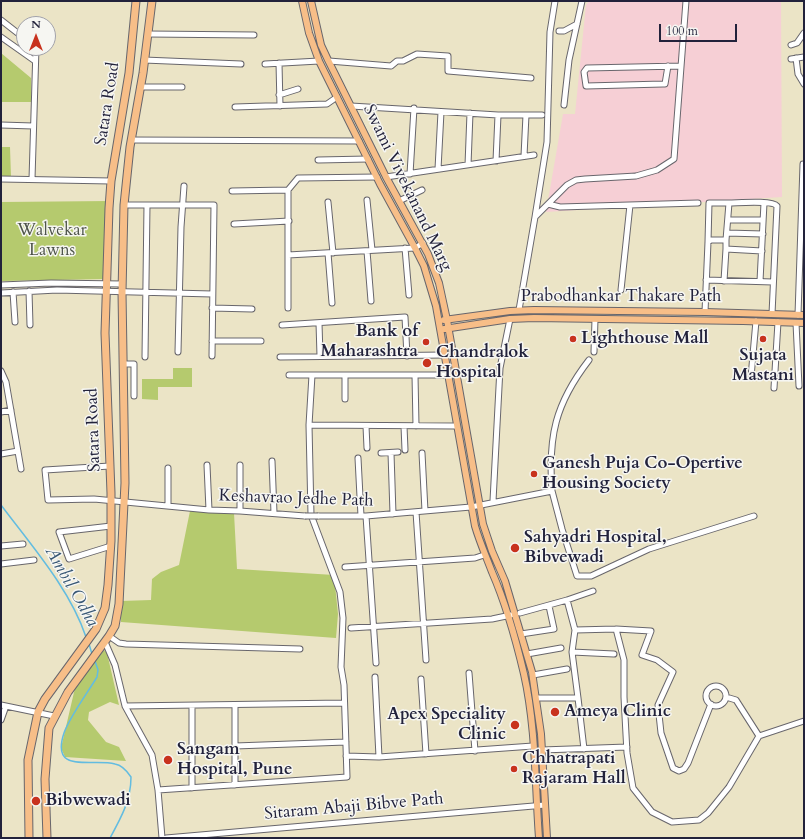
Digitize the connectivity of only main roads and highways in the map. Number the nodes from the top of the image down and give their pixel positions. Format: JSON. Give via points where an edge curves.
{"nodes":[{"id":1,"x":136,"y":1,"type":"edge"},
{"id":2,"x":152,"y":1,"type":"edge"},
{"id":3,"x":302,"y":1,"type":"edge"},
{"id":4,"x":311,"y":1,"type":"edge"},
{"id":5,"x":801,"y":315,"type":"edge"},
{"id":6,"x":447,"y":320,"type":"junction"},
{"id":7,"x":438,"y":322,"type":"junction"},
{"id":8,"x":804,"y":323,"type":"edge"},
{"id":9,"x":449,"y":328,"type":"junction"},
{"id":10,"x":440,"y":330,"type":"junction"},
{"id":11,"x":29,"y":838,"type":"edge"},
{"id":12,"x":47,"y":838,"type":"edge"},
{"id":13,"x":539,"y":838,"type":"edge"},
{"id":14,"x":547,"y":838,"type":"edge"}],
"edges":[{"from":1,"to":11,"type":"highway","name":"Satara Road","via":[[129,73],[111,181],[106,283],[105,333],[111,501],[108,585],[104,608],[96,629],[38,712],[28,760]]},
{"from":2,"to":12,"type":"highway","name":"Satara Road","via":[[124,205],[124,502],[119,604],[115,626],[87,665],[49,728],[45,802]]},
{"from":3,"to":7,"type":"main road","name":"Swami Vivekanand Marg","via":[[319,61],[420,258],[430,285]]},
{"from":4,"to":6,"type":"main road","name":"Swami Vivekanand Marg","via":[[321,45],[386,177],[428,254]]},
{"from":5,"to":6,"type":"main road","name":"Prabodhankar Thakare Path","via":[[519,310]]},
{"from":6,"to":7,"type":"main road","name":"Prabodhankar Thakare Path"},
{"from":6,"to":9,"type":"main road","name":"Swami Vivekanand Marg"},
{"from":7,"to":10,"type":"main road","name":"Swami Vivekanand Marg"},
{"from":8,"to":9,"type":"main road","name":"Prabodhankar Thakare Path","via":[[510,319]]},
{"from":9,"to":10,"type":"main road","name":"Prabodhankar Thakare Path"},
{"from":9,"to":14,"type":"main road","name":"Swami Vivekanand Marg","via":[[480,506],[492,551],[518,614],[533,675],[542,750]]},
{"from":10,"to":13,"type":"main road","name":"Swami Vivekanand Marg","via":[[471,507],[524,674],[533,746]]}]}
